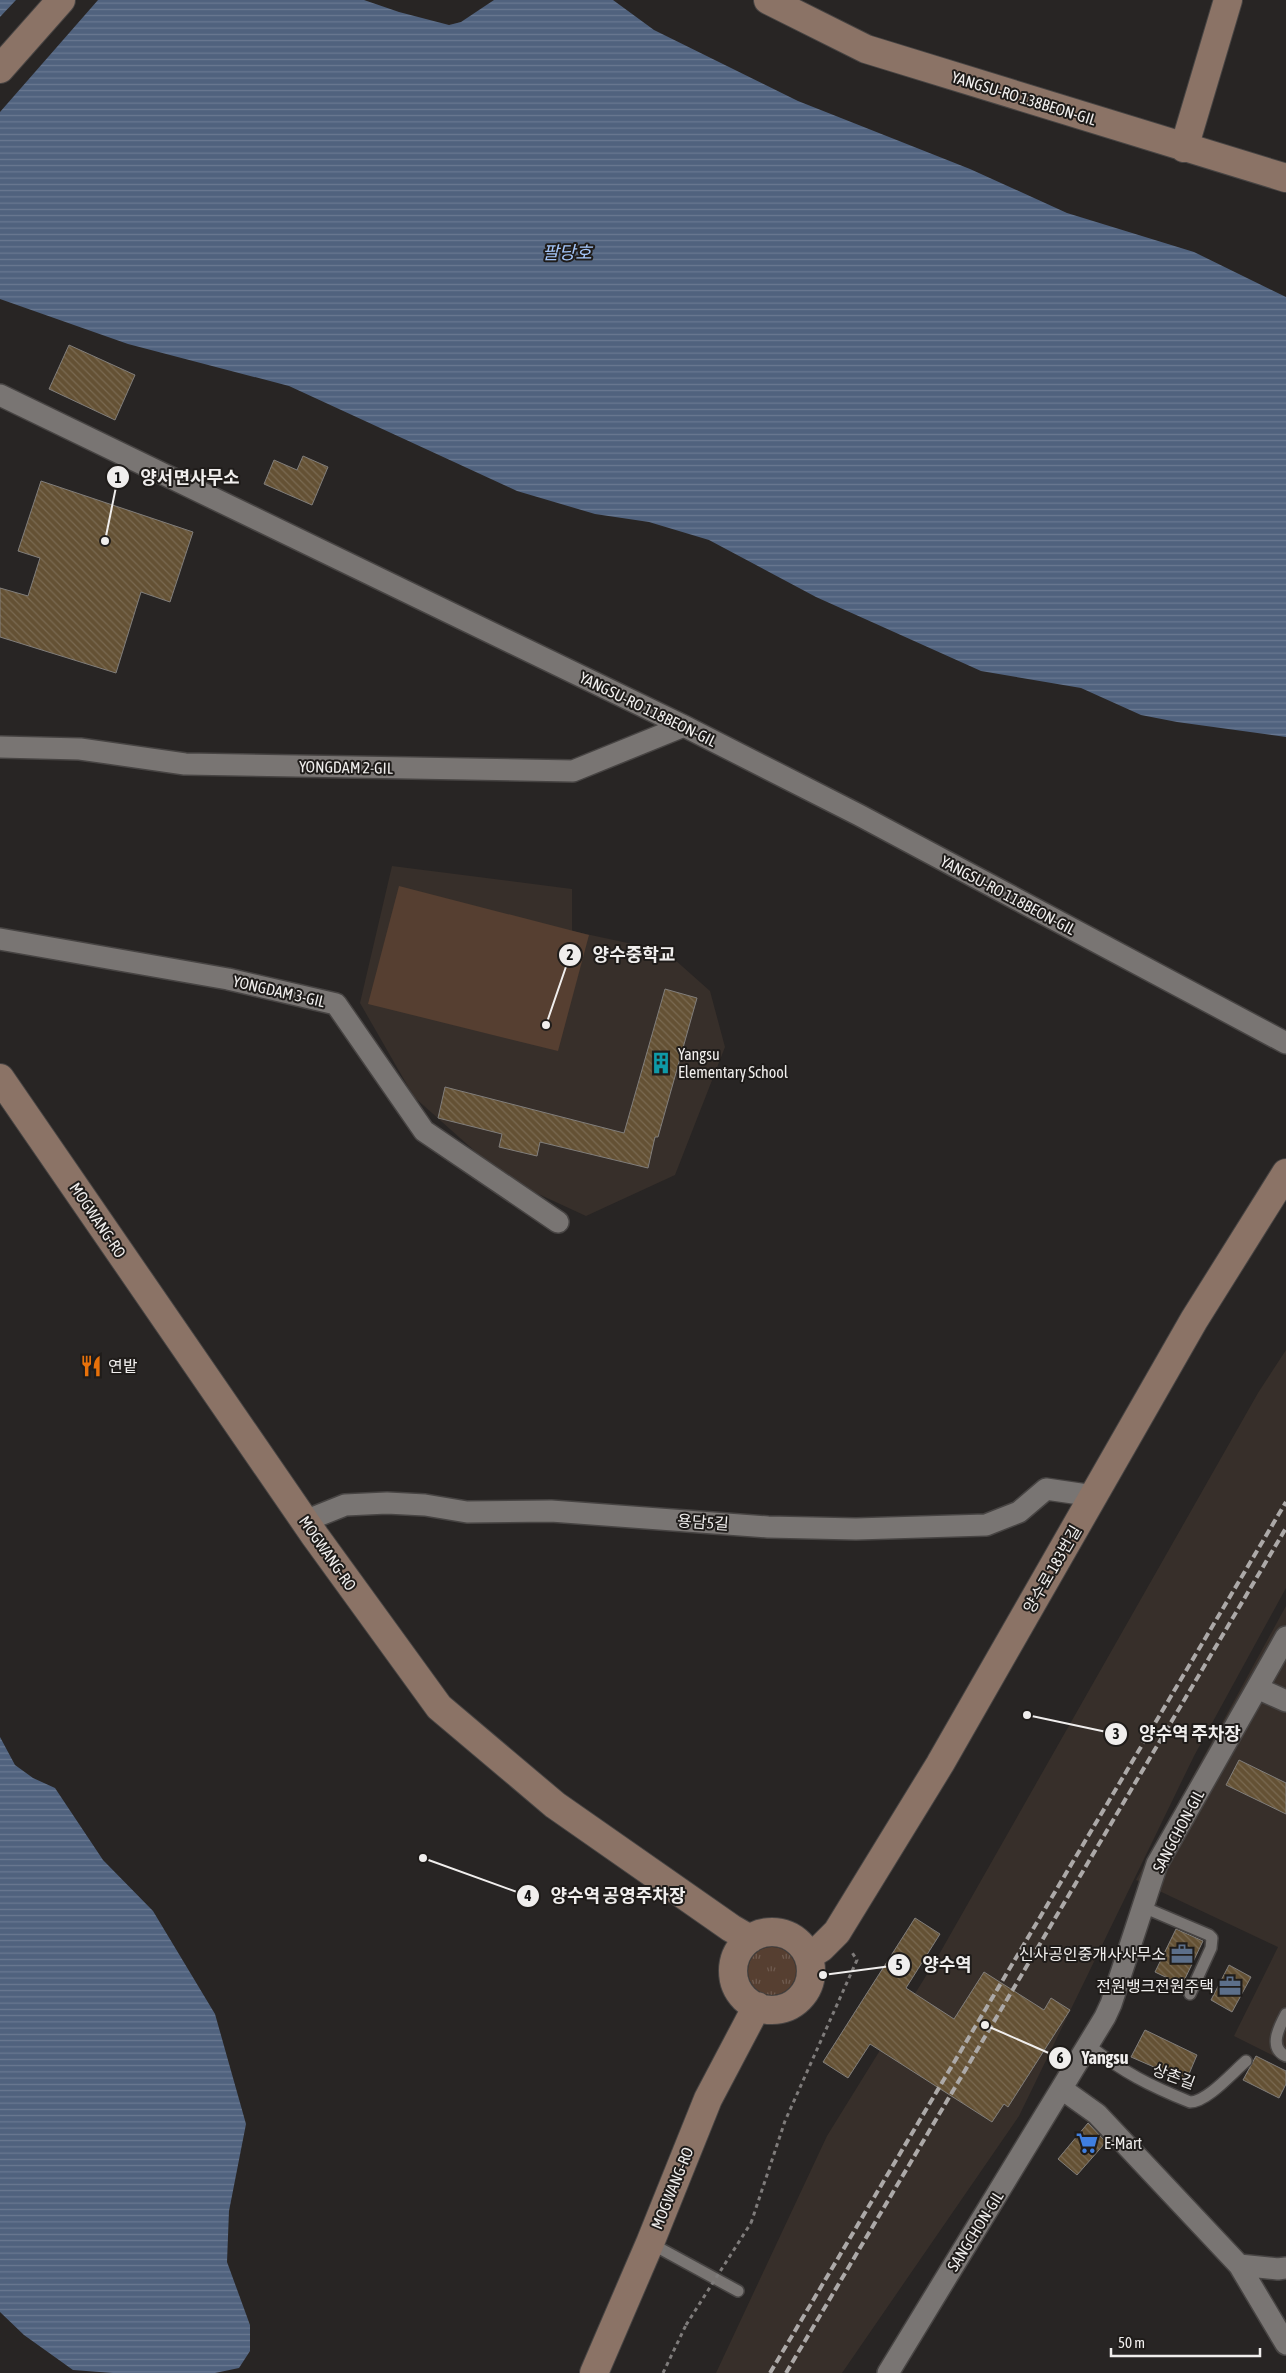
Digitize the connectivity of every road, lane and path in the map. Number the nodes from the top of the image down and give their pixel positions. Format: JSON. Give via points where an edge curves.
{"nodes":[{"id":1,"x":61,"y":0,"type":"edge"},
{"id":2,"x":768,"y":0,"type":"edge"},
{"id":3,"x":1228,"y":0,"type":"edge"},
{"id":4,"x":0,"y":69,"type":"edge"},
{"id":5,"x":1184,"y":148,"type":"junction"},
{"id":6,"x":1286,"y":178,"type":"edge"},
{"id":7,"x":0,"y":394,"type":"edge"},
{"id":8,"x":684,"y":726,"type":"junction"},
{"id":9,"x":0,"y":747,"type":"edge"},
{"id":10,"x":0,"y":939,"type":"edge"},
{"id":11,"x":1286,"y":1043,"type":"edge"},
{"id":12,"x":0,"y":1078,"type":"edge"},
{"id":13,"x":1286,"y":1173,"type":"edge"},
{"id":14,"x":558,"y":1222,"type":"dead end"},
{"id":15,"x":1094,"y":1496,"type":"junction"},
{"id":16,"x":305,"y":1522,"type":"junction"},
{"id":17,"x":1286,"y":1637,"type":"edge"},
{"id":18,"x":1258,"y":1688,"type":"junction"},
{"id":19,"x":1286,"y":1701,"type":"edge"},
{"id":20,"x":1143,"y":1907,"type":"junction"},
{"id":21,"x":750,"y":1939,"type":"junction"},
{"id":22,"x":808,"y":1956,"type":"junction"},
{"id":23,"x":856,"y":1960,"type":"dead end"},
{"id":24,"x":1190,"y":1994,"type":"dead end"},
{"id":25,"x":757,"y":2006,"type":"junction"},
{"id":26,"x":1286,"y":2014,"type":"edge"},
{"id":27,"x":1088,"y":2045,"type":"junction"},
{"id":28,"x":1286,"y":2056,"type":"edge"},
{"id":29,"x":1246,"y":2061,"type":"dead end"},
{"id":30,"x":1062,"y":2089,"type":"junction"},
{"id":31,"x":650,"y":2243,"type":"junction"},
{"id":32,"x":1239,"y":2265,"type":"junction"},
{"id":33,"x":1286,"y":2268,"type":"edge"},
{"id":34,"x":738,"y":2292,"type":"dead end"},
{"id":35,"x":1286,"y":2344,"type":"edge"},
{"id":36,"x":594,"y":2373,"type":"edge"},
{"id":37,"x":663,"y":2373,"type":"edge"},
{"id":38,"x":888,"y":2373,"type":"edge"}],
"edges":[{"from":1,"to":4,"type":"street"},
{"from":2,"to":5,"type":"street","name":"YANGSU-RO 138BEON-GIL","via":[[866,48]]},
{"from":3,"to":5,"type":"street"},
{"from":5,"to":6,"type":"street","name":"YANGSU-RO 138BEON-GIL"},
{"from":7,"to":8,"type":"street","name":"YANGSU-RO 118BEON-GIL"},
{"from":8,"to":9,"type":"street","name":"YONGDAM 2-GIL","via":[[573,771],[185,764],[80,749]]},
{"from":8,"to":11,"type":"street","name":"YANGSU-RO 118BEON-GIL","via":[[859,815]]},
{"from":10,"to":14,"type":"street","name":"YONGDAM 3-GIL","via":[[228,979],[336,1004],[424,1131]]},
{"from":12,"to":16,"type":"street","name":"MOGWANG-RO"},
{"from":13,"to":15,"type":"street","name":"양수로 183번길","via":[[1194,1320]]},
{"from":15,"to":16,"type":"street","name":"용담5길","via":[[1046,1489],[1019,1512],[986,1525],[856,1529],[768,1527],[551,1511],[467,1512],[387,1503],[345,1505]]},
{"from":15,"to":22,"type":"street","name":"양수로 183번길","via":[[940,1764],[842,1924]]},
{"from":16,"to":21,"type":"street","name":"MOGWANG-RO","via":[[439,1707],[555,1805]]},
{"from":17,"to":18,"type":"street","name":"SANGCHON-GIL"},
{"from":18,"to":19,"type":"street"},
{"from":18,"to":20,"type":"street","name":"SANGCHON-GIL","via":[[1157,1864]]},
{"from":20,"to":24,"type":"lane","via":[[1212,1938],[1211,1948]]},
{"from":20,"to":27,"type":"street","name":"SANGCHON-GIL","via":[[1111,2004]]},
{"from":21,"to":22,"type":"street","via":[[761,1933],[786,1934],[797,1940]]},
{"from":21,"to":25,"type":"street","via":[[735,1959],[733,1971],[742,1995]]},
{"from":22,"to":25,"type":"street","via":[[811,1975],[800,1998],[777,2010]]},
{"from":23,"to":37,"type":"path","bridge":true,"via":[[785,2121],[750,2223],[686,2325]]},
{"from":25,"to":31,"type":"street","name":"MOGWANG-RO","via":[[708,2099]]},
{"from":26,"to":28,"type":"lane","via":[[1276,2045],[1280,2054]]},
{"from":27,"to":29,"type":"lane","name":"상촌길","via":[[1121,2071],[1190,2102],[1205,2098]]},
{"from":27,"to":30,"type":"street","name":"SANGCHON-GIL"},
{"from":30,"to":32,"type":"street","via":[[1097,2114]]},
{"from":30,"to":38,"type":"street","name":"SANGCHON-GIL"},
{"from":31,"to":34,"type":"lane"},
{"from":31,"to":36,"type":"street","name":"MOGWANG-RO"},
{"from":32,"to":33,"type":"street"},
{"from":32,"to":35,"type":"street"}]}
